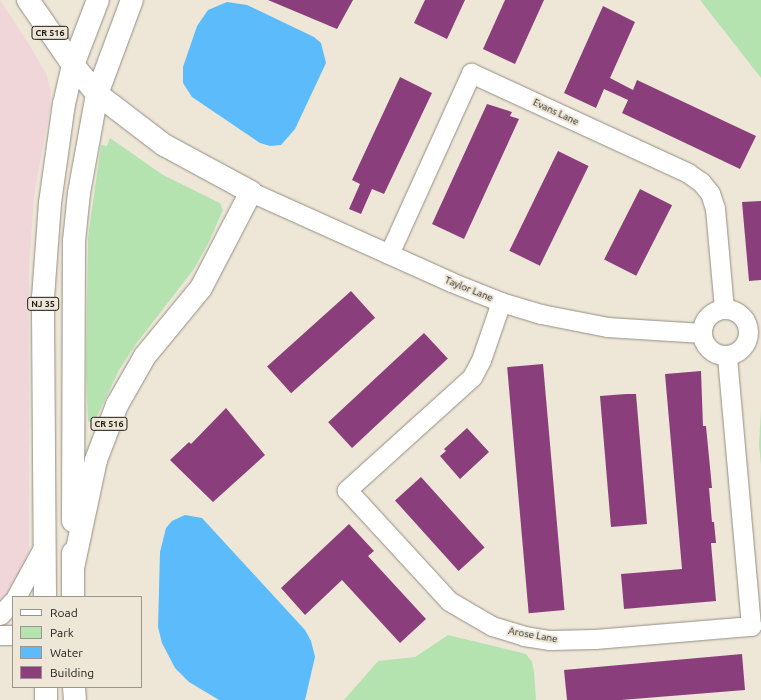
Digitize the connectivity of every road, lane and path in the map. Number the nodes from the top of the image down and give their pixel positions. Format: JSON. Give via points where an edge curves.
{"nodes":[{"id":1,"x":28,"y":0,"type":"edge"},
{"id":2,"x":98,"y":0,"type":"edge"},
{"id":3,"x":132,"y":0,"type":"edge"},
{"id":4,"x":73,"y":65,"type":"junction"},
{"id":5,"x":97,"y":94,"type":"junction"},
{"id":6,"x":251,"y":192,"type":"junction"},
{"id":7,"x":389,"y":254,"type":"junction"},
{"id":8,"x":501,"y":302,"type":"junction"},
{"id":9,"x":724,"y":309,"type":"junction"},
{"id":10,"x":754,"y":329,"type":"edge"},
{"id":11,"x":702,"y":333,"type":"junction"},
{"id":12,"x":727,"y":355,"type":"junction"},
{"id":13,"x":44,"y":546,"type":"junction"},
{"id":14,"x":73,"y":568,"type":"junction"},
{"id":15,"x":17,"y":596,"type":"edge"},
{"id":16,"x":45,"y":596,"type":"edge"},
{"id":17,"x":73,"y":596,"type":"edge"},
{"id":18,"x":12,"y":602,"type":"edge"},
{"id":19,"x":0,"y":615,"type":"edge"},
{"id":20,"x":0,"y":635,"type":"edge"},
{"id":21,"x":12,"y":635,"type":"edge"},
{"id":22,"x":46,"y":688,"type":"edge"},
{"id":23,"x":74,"y":688,"type":"edge"},
{"id":24,"x":46,"y":700,"type":"edge"},
{"id":25,"x":75,"y":700,"type":"edge"}],
"edges":[{"from":1,"to":4,"type":"main road","number":"CR 516"},
{"from":2,"to":4,"type":"main road","number":"NJ 35"},
{"from":3,"to":5,"type":"main road","number":"NJ 35"},
{"from":4,"to":5,"type":"main road","number":"CR 516"},
{"from":4,"to":13,"type":"main road","number":"NJ 35","via":[[64,104],[50,204],[43,298]]},
{"from":5,"to":6,"type":"main road","number":"CR 516","via":[[164,145]]},
{"from":5,"to":14,"type":"main road","number":"NJ 35","via":[[79,193],[74,241]]},
{"from":6,"to":7,"type":"street","name":"Taylor Lane"},
{"from":6,"to":14,"type":"main road","number":"CR 516","via":[[201,288],[145,356],[117,405],[96,460]]},
{"from":7,"to":8,"type":"street","name":"Taylor Lane"},
{"from":7,"to":9,"type":"street","name":"Evans Lane","via":[[471,73],[688,173],[701,182],[710,194],[715,208]]},
{"from":8,"to":11,"type":"street","name":"Taylor Lane","via":[[541,314],[607,327]]},
{"from":8,"to":12,"type":"street","name":"Arose Lane","via":[[481,360],[472,376],[347,490],[449,601],[492,626],[524,636],[550,640],[595,639],[751,626]]},
{"from":9,"to":10,"type":"street","via":[[737,312]]},
{"from":9,"to":11,"type":"street","via":[[710,314],[702,326]]},
{"from":10,"to":12,"type":"street","via":[[740,349]]},
{"from":11,"to":12,"type":"street","via":[[703,340],[713,352]]},
{"from":13,"to":15,"type":"street"},
{"from":13,"to":16,"type":"main road","number":"NJ 35"},
{"from":14,"to":17,"type":"main road","number":"NJ 35"},
{"from":18,"to":19,"type":"street"},
{"from":20,"to":21,"type":"street"},
{"from":22,"to":24,"type":"main road"},
{"from":23,"to":25,"type":"main road"}]}
